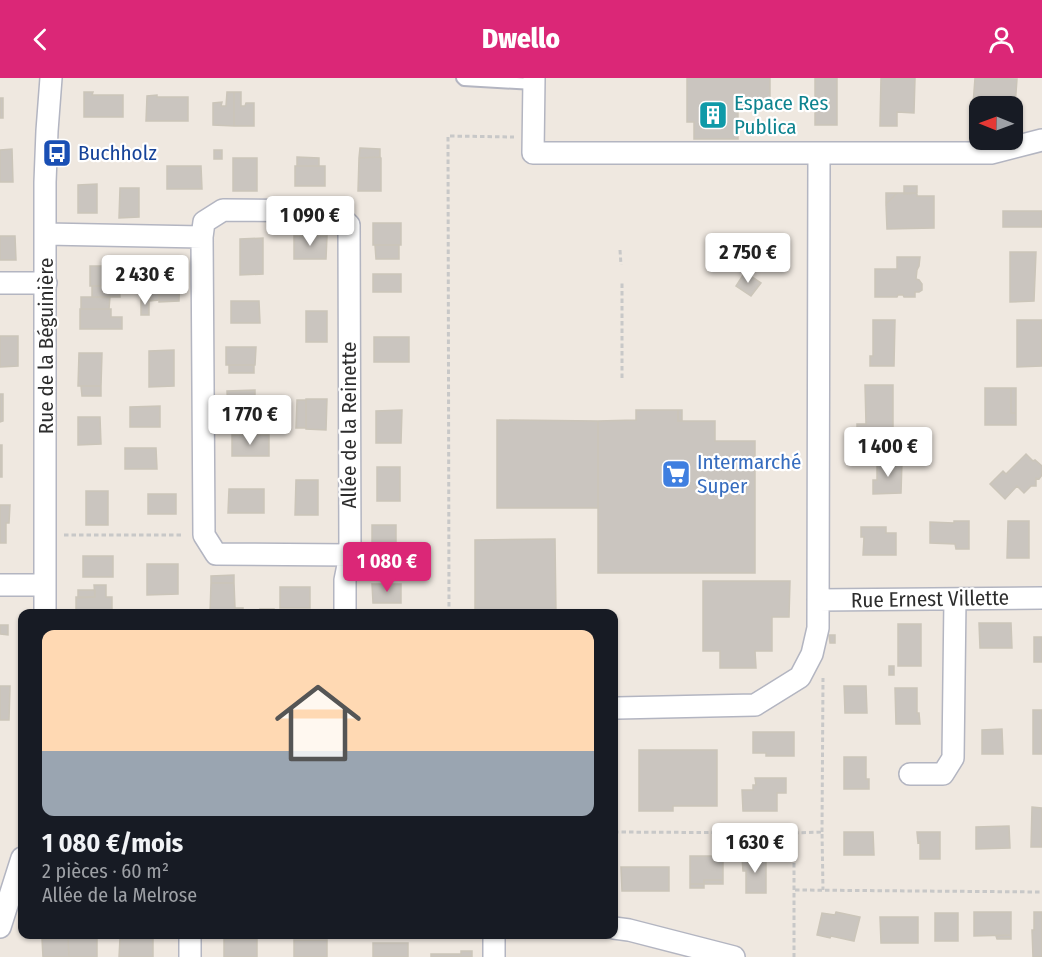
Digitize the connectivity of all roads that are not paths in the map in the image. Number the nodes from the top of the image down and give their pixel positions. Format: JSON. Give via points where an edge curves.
{"nodes":[{"id":1,"x":51,"y":78,"type":"edge"},
{"id":2,"x":462,"y":78,"type":"edge"},
{"id":3,"x":534,"y":81,"type":"edge"},
{"id":4,"x":1042,"y":140,"type":"edge"},
{"id":5,"x":819,"y":153,"type":"junction"},
{"id":6,"x":46,"y":234,"type":"junction"},
{"id":7,"x":202,"y":237,"type":"junction"},
{"id":8,"x":0,"y":283,"type":"edge"},
{"id":9,"x":46,"y":283,"type":"junction"},
{"id":10,"x":350,"y":555,"type":"junction"},
{"id":11,"x":0,"y":585,"type":"edge"},
{"id":12,"x":45,"y":585,"type":"junction"},
{"id":13,"x":1042,"y":598,"type":"edge"},
{"id":14,"x":954,"y":599,"type":"junction"},
{"id":15,"x":818,"y":600,"type":"junction"},
{"id":16,"x":45,"y":609,"type":"edge"},
{"id":17,"x":345,"y":609,"type":"edge"},
{"id":18,"x":618,"y":708,"type":"edge"},
{"id":19,"x":910,"y":774,"type":"dead end"},
{"id":20,"x":18,"y":873,"type":"edge"},
{"id":21,"x":7,"y":914,"type":"edge"},
{"id":22,"x":618,"y":929,"type":"edge"},
{"id":23,"x":190,"y":939,"type":"edge"},
{"id":24,"x":494,"y":939,"type":"edge"},
{"id":25,"x":190,"y":957,"type":"edge"},
{"id":26,"x":494,"y":957,"type":"edge"},
{"id":27,"x":734,"y":957,"type":"edge"}],
"edges":[{"from":1,"to":6,"type":"street","name":"Rue de la Béguinière"},
{"from":2,"to":3,"type":"lane"},
{"from":3,"to":5,"type":"street","via":[[533,153]]},
{"from":4,"to":5,"type":"street","via":[[991,153]]},
{"from":5,"to":15,"type":"street"},
{"from":6,"to":7,"type":"street"},
{"from":6,"to":9,"type":"street","name":"Rue de la Béguinière"},
{"from":7,"to":10,"type":"street","via":[[204,535],[216,554]]},
{"from":7,"to":10,"type":"street","name":"Allée de la Reinette","via":[[204,222],[223,210],[335,211],[349,225]]},
{"from":8,"to":9,"type":"street"},
{"from":9,"to":12,"type":"street","name":"Rue de la Béguinière"},
{"from":10,"to":17,"type":"street"},
{"from":11,"to":12,"type":"street"},
{"from":12,"to":16,"type":"street","name":"Rue de la Béguinière"},
{"from":13,"to":14,"type":"street","name":"Rue Ernest Villette"},
{"from":14,"to":15,"type":"street","name":"Rue Ernest Villette"},
{"from":14,"to":19,"type":"street","via":[[953,758],[943,774]]},
{"from":15,"to":18,"type":"street","via":[[818,628],[812,654],[800,676],[755,705]]},
{"from":20,"to":21,"type":"street"},
{"from":22,"to":27,"type":"street"},
{"from":23,"to":25,"type":"street"},
{"from":24,"to":26,"type":"street"}]}
